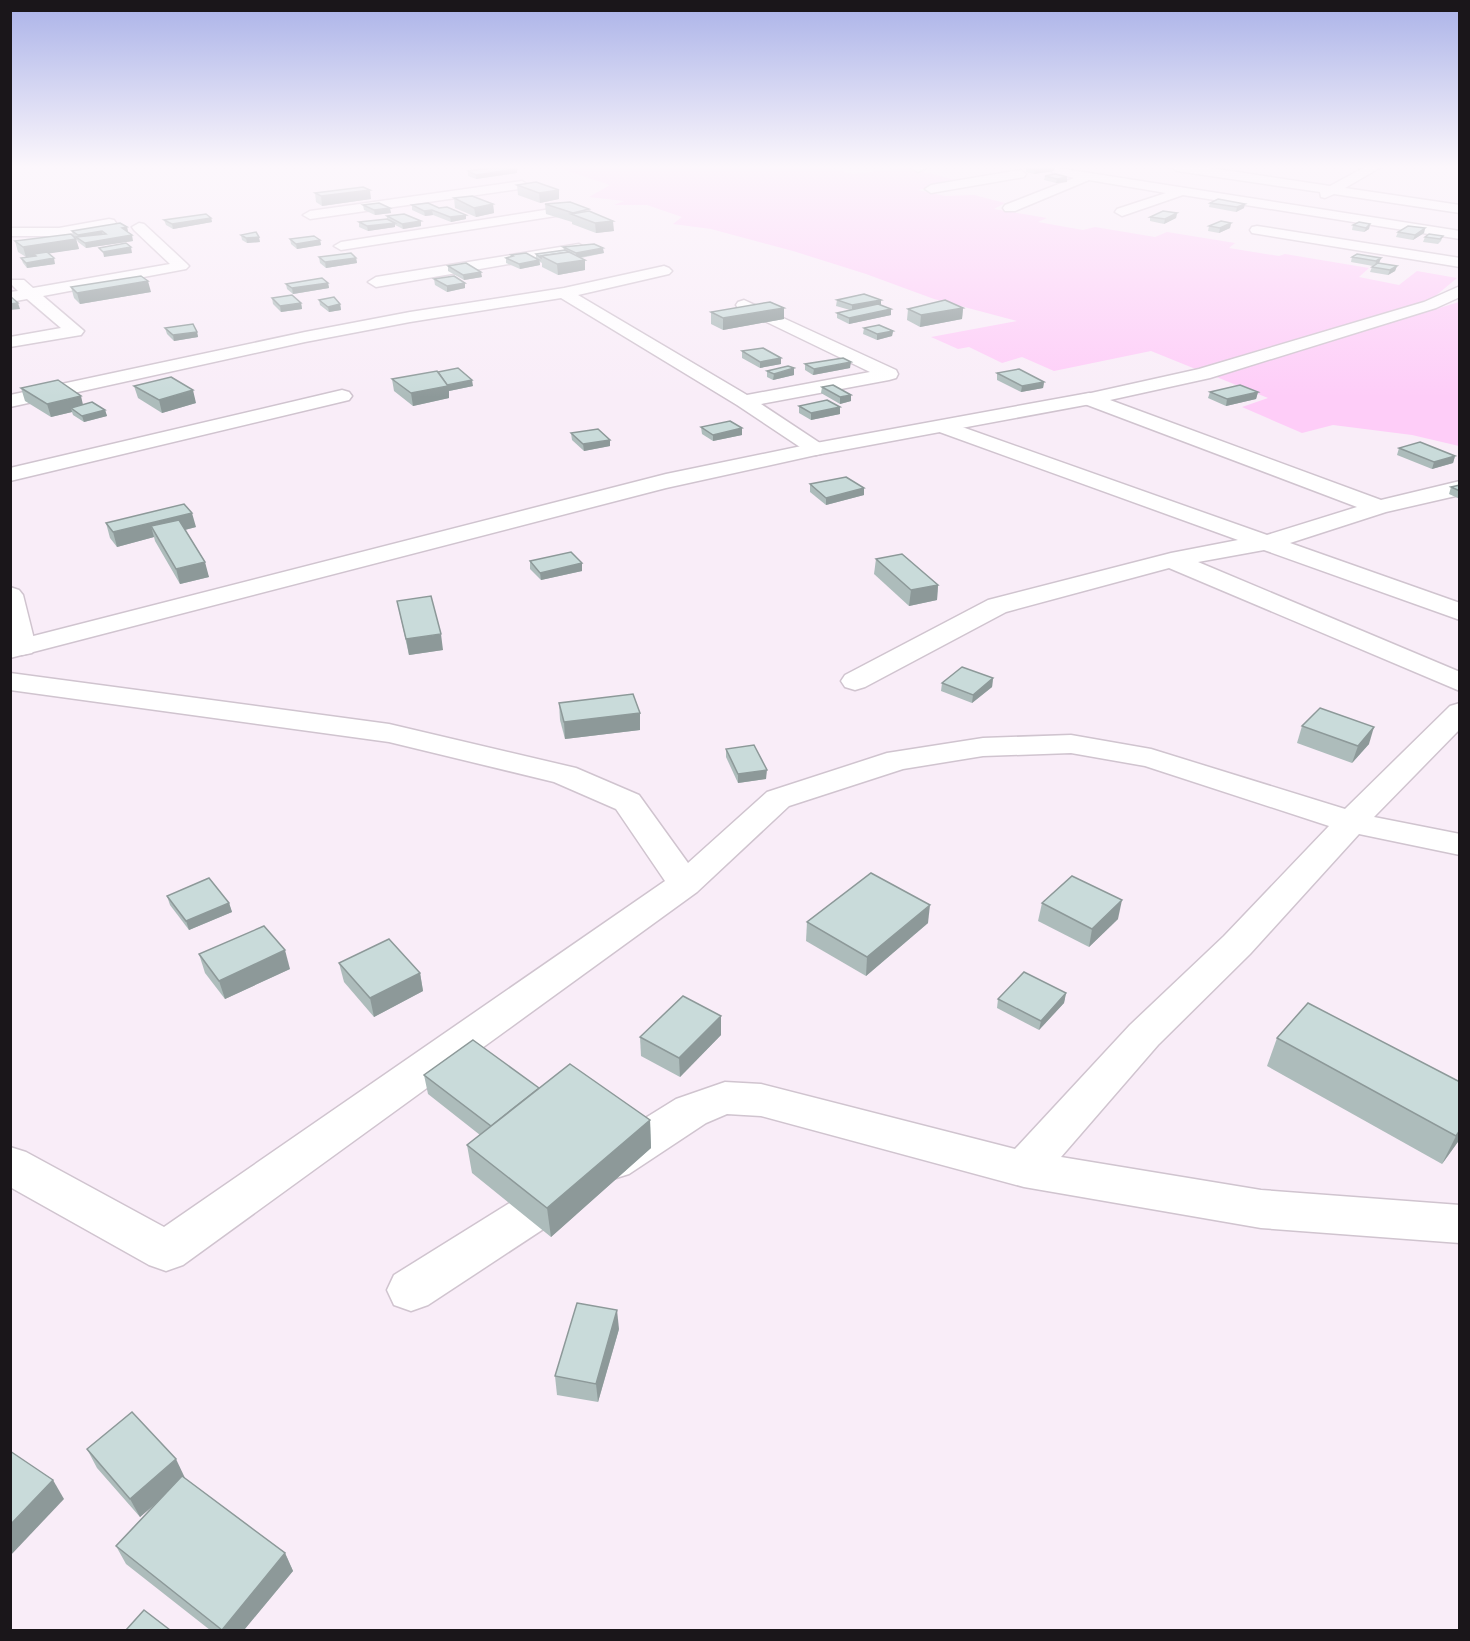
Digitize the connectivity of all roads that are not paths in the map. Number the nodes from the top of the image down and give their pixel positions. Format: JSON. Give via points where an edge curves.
{"nodes":[{"id":1,"x":157,"y":244,"type":"edge"},
{"id":2,"x":338,"y":244,"type":"edge"},
{"id":3,"x":1341,"y":244,"type":"edge"},
{"id":4,"x":594,"y":246,"type":"edge"},
{"id":5,"x":352,"y":258,"type":"edge"},
{"id":6,"x":1460,"y":263,"type":"edge"},
{"id":7,"x":363,"y":269,"type":"dead end"},
{"id":8,"x":664,"y":271,"type":"dead end"},
{"id":9,"x":10,"y":276,"type":"edge"},
{"id":10,"x":376,"y":282,"type":"junction"},
{"id":11,"x":1460,"y":291,"type":"edge"},
{"id":12,"x":564,"y":293,"type":"junction"},
{"id":13,"x":28,"y":294,"type":"junction"},
{"id":14,"x":10,"y":297,"type":"edge"},
{"id":15,"x":744,"y":305,"type":"edge"},
{"id":16,"x":410,"y":317,"type":"junction"},
{"id":17,"x":10,"y":342,"type":"edge"},
{"id":18,"x":342,"y":396,"type":"dead end"},
{"id":19,"x":1089,"y":399,"type":"junction"},
{"id":20,"x":10,"y":401,"type":"edge"},
{"id":21,"x":744,"y":401,"type":"junction"},
{"id":22,"x":941,"y":426,"type":"junction"},
{"id":23,"x":816,"y":449,"type":"junction"},
{"id":24,"x":10,"y":475,"type":"edge"},
{"id":25,"x":1460,"y":488,"type":"edge"},
{"id":26,"x":1379,"y":507,"type":"junction"},
{"id":27,"x":1268,"y":542,"type":"junction"},
{"id":28,"x":1171,"y":560,"type":"junction"},
{"id":29,"x":10,"y":595,"type":"edge"},
{"id":30,"x":1460,"y":612,"type":"edge"},
{"id":31,"x":16,"y":649,"type":"edge"},
{"id":32,"x":10,"y":681,"type":"edge"},
{"id":33,"x":855,"y":681,"type":"dead end"},
{"id":34,"x":1460,"y":683,"type":"edge"},
{"id":35,"x":1460,"y":712,"type":"edge"},
{"id":36,"x":1351,"y":822,"type":"junction"},
{"id":37,"x":1460,"y":845,"type":"edge"},
{"id":38,"x":685,"y":884,"type":"junction"},
{"id":39,"x":10,"y":1164,"type":"edge"},
{"id":40,"x":1024,"y":1169,"type":"junction"},
{"id":41,"x":1460,"y":1224,"type":"edge"},
{"id":42,"x":411,"y":1290,"type":"dead end"}],
"edges":[{"from":1,"to":13,"type":"street","via":[[181,266]]},
{"from":2,"to":5,"type":"street"},
{"from":3,"to":6,"type":"street"},
{"from":4,"to":10,"type":"street"},
{"from":7,"to":10,"type":"street"},
{"from":8,"to":12,"type":"street"},
{"from":9,"to":13,"type":"street"},
{"from":10,"to":16,"type":"street"},
{"from":11,"to":19,"type":"street","via":[[1430,305],[1203,374]]},
{"from":12,"to":16,"type":"street"},
{"from":12,"to":21,"type":"street"},
{"from":13,"to":14,"type":"street"},
{"from":13,"to":17,"type":"street","via":[[75,331]]},
{"from":15,"to":21,"type":"street","via":[[889,374]]},
{"from":16,"to":20,"type":"street"},
{"from":18,"to":24,"type":"street"},
{"from":19,"to":22,"type":"street"},
{"from":19,"to":26,"type":"street"},
{"from":21,"to":23,"type":"street"},
{"from":22,"to":23,"type":"street"},
{"from":22,"to":27,"type":"street"},
{"from":23,"to":31,"type":"street","via":[[559,507]]},
{"from":25,"to":26,"type":"street"},
{"from":26,"to":27,"type":"street"},
{"from":27,"to":28,"type":"street"},
{"from":27,"to":30,"type":"street"},
{"from":28,"to":33,"type":"street","via":[[997,606]]},
{"from":28,"to":34,"type":"street"},
{"from":29,"to":31,"type":"street"},
{"from":32,"to":38,"type":"street","via":[[388,733],[565,775],[628,802]]},
{"from":35,"to":36,"type":"street"},
{"from":36,"to":37,"type":"street"},
{"from":36,"to":38,"type":"street","via":[[1151,758],[1071,744],[983,747],[898,760],[778,799]]},
{"from":36,"to":40,"type":"street","via":[[1237,945],[1144,1035]]},
{"from":38,"to":39,"type":"street","via":[[166,1251]]},
{"from":40,"to":41,"type":"street","via":[[1261,1209]]},
{"from":40,"to":42,"type":"street","via":[[761,1100],[725,1098],[692,1111]]}]}
